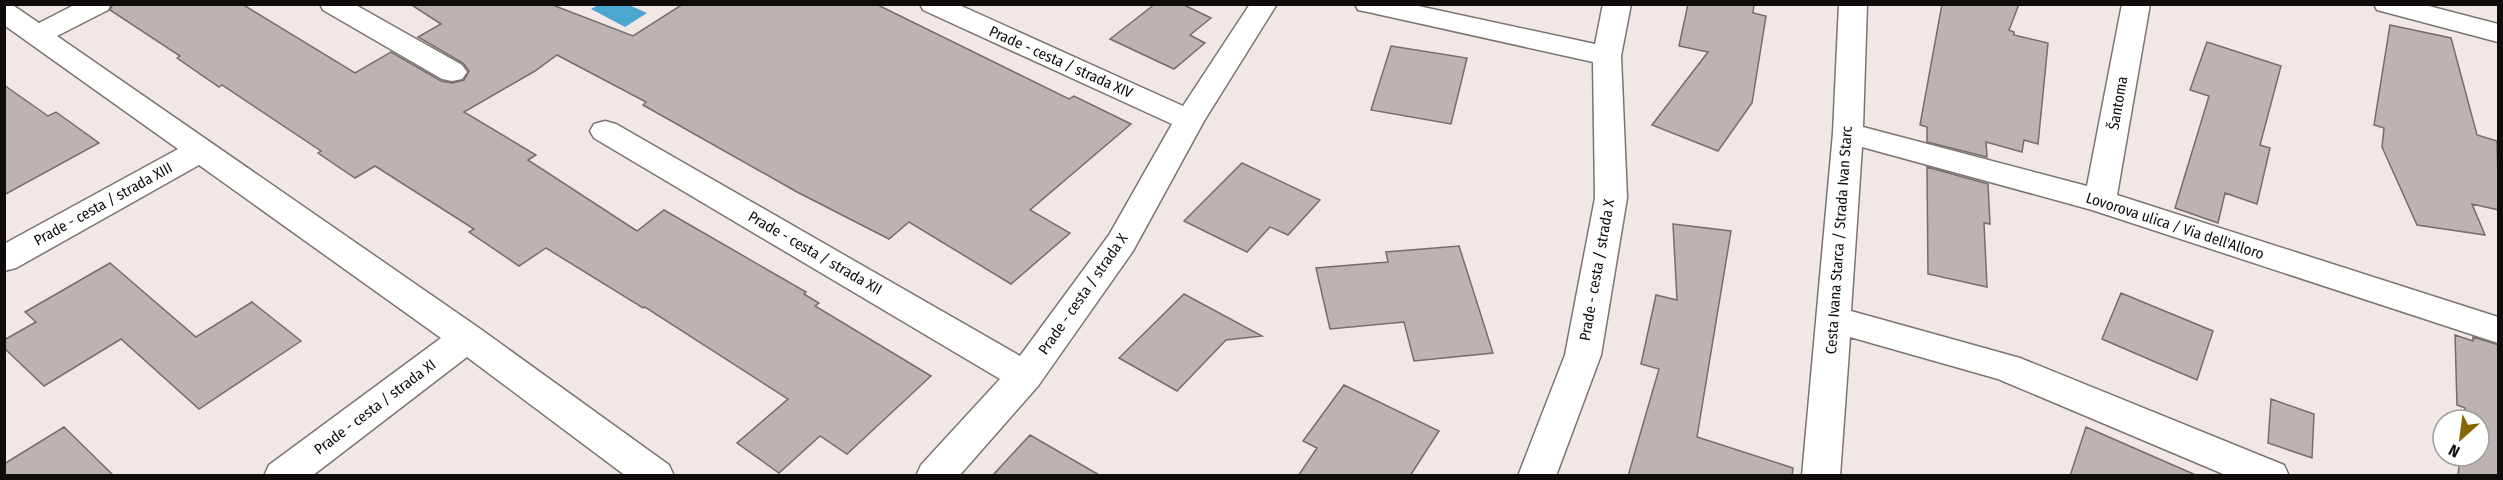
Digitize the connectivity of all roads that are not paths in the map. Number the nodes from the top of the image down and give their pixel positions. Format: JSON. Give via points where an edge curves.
{"nodes":[{"id":1,"x":98,"y":4,"type":"edge"},
{"id":2,"x":333,"y":4,"type":"edge"},
{"id":3,"x":933,"y":4,"type":"edge"},
{"id":4,"x":1264,"y":4,"type":"edge"},
{"id":5,"x":1368,"y":4,"type":"edge"},
{"id":6,"x":1617,"y":4,"type":"edge"},
{"id":7,"x":1853,"y":4,"type":"edge"},
{"id":8,"x":2136,"y":4,"type":"edge"},
{"id":9,"x":2387,"y":4,"type":"edge"},
{"id":10,"x":4,"y":12,"type":"edge"},
{"id":11,"x":2499,"y":33,"type":"edge"},
{"id":12,"x":38,"y":35,"type":"junction"},
{"id":13,"x":1607,"y":56,"type":"junction"},
{"id":14,"x":452,"y":72,"type":"dead end"},
{"id":15,"x":1189,"y":120,"type":"junction"},
{"id":16,"x":604,"y":130,"type":"dead end"},
{"id":17,"x":1848,"y":133,"type":"junction"},
{"id":18,"x":201,"y":150,"type":"junction"},
{"id":19,"x":2100,"y":201,"type":"junction"},
{"id":20,"x":4,"y":259,"type":"edge"},
{"id":21,"x":1833,"y":319,"type":"junction"},
{"id":22,"x":2499,"y":330,"type":"edge"},
{"id":23,"x":467,"y":338,"type":"junction"},
{"id":24,"x":1025,"y":376,"type":"junction"},
{"id":25,"x":282,"y":476,"type":"edge"},
{"id":26,"x":656,"y":476,"type":"edge"},
{"id":27,"x":935,"y":476,"type":"edge"},
{"id":28,"x":1537,"y":476,"type":"edge"},
{"id":29,"x":1821,"y":476,"type":"edge"},
{"id":30,"x":2270,"y":476,"type":"edge"}],
"edges":[{"from":1,"to":12,"type":"street"},
{"from":2,"to":14,"type":"street"},
{"from":3,"to":15,"type":"street","name":"Prade - cesta / strada XIV"},
{"from":4,"to":15,"type":"street","name":"Prade - cesta / strada X"},
{"from":5,"to":13,"type":"street"},
{"from":6,"to":13,"type":"street","name":"Prade - cesta / strada X"},
{"from":7,"to":17,"type":"street","name":"Cesta Ivana Starca / Strada Ivan Starc"},
{"from":8,"to":19,"type":"street","name":"Šantoma"},
{"from":9,"to":11,"type":"street"},
{"from":10,"to":12,"type":"street"},
{"from":12,"to":18,"type":"street"},
{"from":13,"to":28,"type":"street","name":"Prade - cesta / strada X","via":[[1611,198],[1583,356]]},
{"from":15,"to":24,"type":"street","name":"Prade - cesta / strada X","via":[[1121,243]]},
{"from":16,"to":24,"type":"street","name":"Prade - cesta / strada XII"},
{"from":17,"to":19,"type":"street","name":"Lovorova ulica / Via dell'Alloro"},
{"from":17,"to":21,"type":"street","name":"Cesta Ivana Starca / Strada Ivan Starc"},
{"from":18,"to":20,"type":"street","name":"Prade - cesta / strada XIII"},
{"from":18,"to":23,"type":"street"},
{"from":19,"to":22,"type":"street","name":"Lovorova ulica / Via dell'Alloro"},
{"from":21,"to":29,"type":"street","name":"Cesta Ivana Starca / Strada Ivan Starc"},
{"from":21,"to":30,"type":"street","via":[[2007,368]]},
{"from":23,"to":25,"type":"street","name":"Prade - cesta / strada XI"},
{"from":23,"to":26,"type":"street"},
{"from":24,"to":27,"type":"street","name":"Prade - cesta / strada X"}]}
